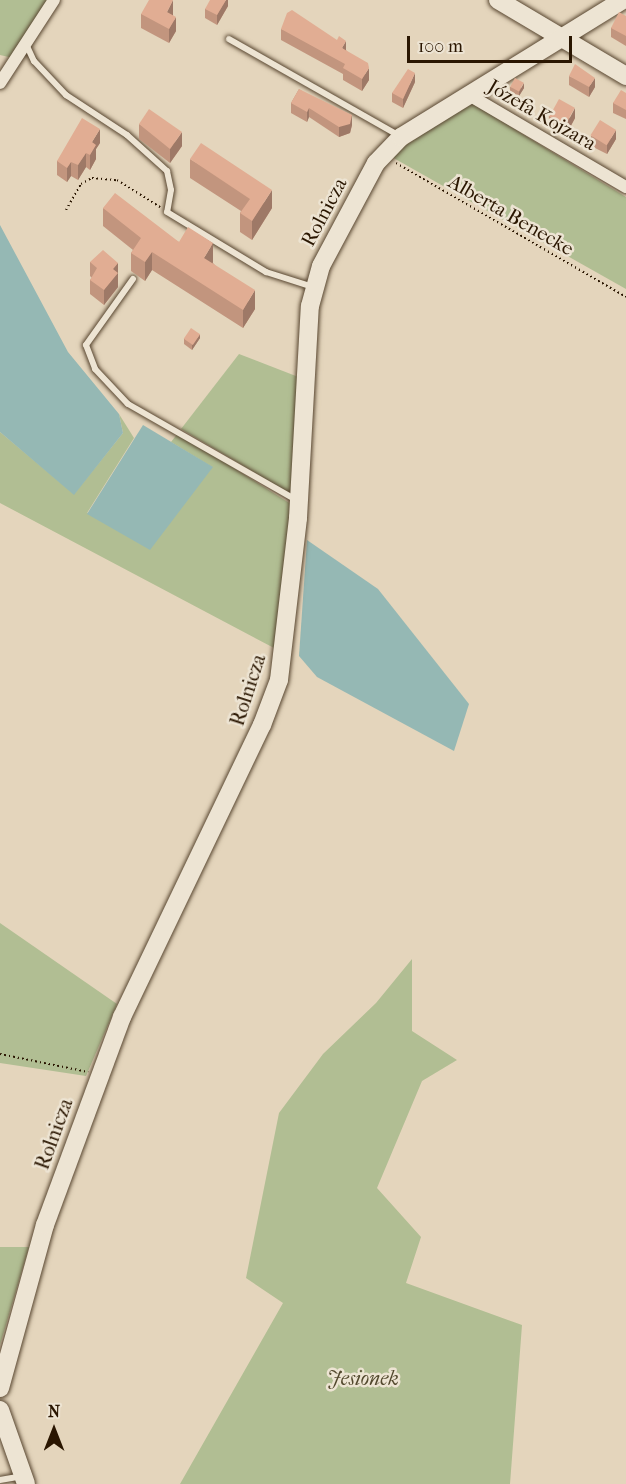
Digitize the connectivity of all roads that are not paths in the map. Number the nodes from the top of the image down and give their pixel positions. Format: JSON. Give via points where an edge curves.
{"nodes":[{"id":1,"x":54,"y":0,"type":"edge"},
{"id":2,"x":498,"y":0,"type":"edge"},
{"id":3,"x":625,"y":0,"type":"edge"},
{"id":4,"x":563,"y":38,"type":"junction"},
{"id":5,"x":229,"y":39,"type":"dead end"},
{"id":6,"x":26,"y":44,"type":"junction"},
{"id":7,"x":626,"y":76,"type":"edge"},
{"id":8,"x":0,"y":83,"type":"edge"},
{"id":9,"x":469,"y":95,"type":"junction"},
{"id":10,"x":401,"y":136,"type":"junction"},
{"id":11,"x":626,"y":187,"type":"edge"},
{"id":12,"x":133,"y":279,"type":"dead end"},
{"id":13,"x":314,"y":287,"type":"junction"},
{"id":14,"x":299,"y":501,"type":"junction"},
{"id":15,"x":0,"y":1388,"type":"edge"},
{"id":16,"x":0,"y":1413,"type":"edge"},
{"id":17,"x":0,"y":1480,"type":"edge"},
{"id":18,"x":24,"y":1480,"type":"edge"}],
"edges":[{"from":1,"to":6,"type":"street"},
{"from":2,"to":4,"type":"street"},
{"from":3,"to":4,"type":"street","name":"Rolnicza"},
{"from":4,"to":7,"type":"street"},
{"from":4,"to":9,"type":"street","name":"Rolnicza"},
{"from":5,"to":10,"type":"lane"},
{"from":6,"to":8,"type":"street"},
{"from":6,"to":13,"type":"lane","via":[[33,62],[66,95],[127,135],[167,171],[171,190],[167,212],[266,272]]},
{"from":9,"to":10,"type":"street","name":"Rolnicza"},
{"from":9,"to":11,"type":"street","name":"Józefa Kojzara"},
{"from":10,"to":13,"type":"street","name":"Rolnicza","via":[[383,156],[321,266]]},
{"from":12,"to":14,"type":"lane","via":[[86,345],[95,369],[128,404]]},
{"from":13,"to":14,"type":"street","name":"Rolnicza"},
{"from":14,"to":15,"type":"street","name":"Rolnicza","via":[[279,680],[262,725],[122,1017],[45,1225]]},
{"from":16,"to":18,"type":"street"},
{"from":17,"to":18,"type":"lane"}]}
